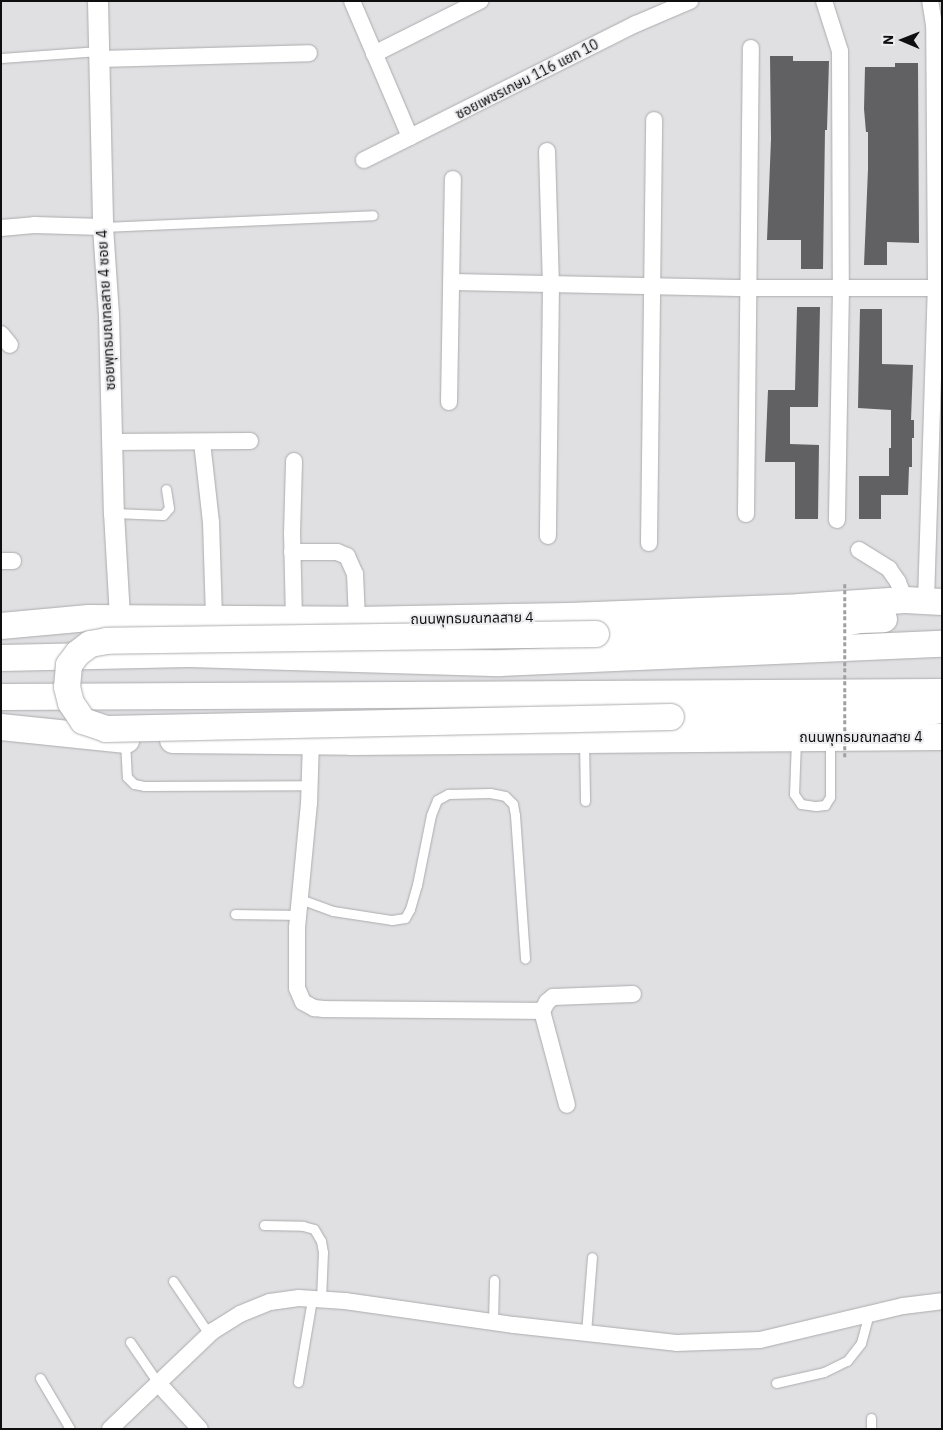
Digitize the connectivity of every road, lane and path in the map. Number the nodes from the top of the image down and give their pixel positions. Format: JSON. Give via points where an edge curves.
{"nodes":[{"id":1,"x":98,"y":1,"type":"edge"},
{"id":2,"x":352,"y":1,"type":"edge"},
{"id":3,"x":480,"y":1,"type":"edge"},
{"id":4,"x":690,"y":1,"type":"edge"},
{"id":5,"x":824,"y":1,"type":"edge"},
{"id":6,"x":930,"y":1,"type":"edge"},
{"id":7,"x":751,"y":48,"type":"dead end"},
{"id":8,"x":309,"y":53,"type":"dead end"},
{"id":9,"x":374,"y":54,"type":"junction"},
{"id":10,"x":99,"y":55,"type":"junction"},
{"id":11,"x":1,"y":58,"type":"edge"},
{"id":12,"x":654,"y":120,"type":"dead end"},
{"id":13,"x":410,"y":137,"type":"junction"},
{"id":14,"x":547,"y":152,"type":"dead end"},
{"id":15,"x":364,"y":160,"type":"dead end"},
{"id":16,"x":453,"y":179,"type":"dead end"},
{"id":17,"x":373,"y":215,"type":"dead end"},
{"id":18,"x":102,"y":227,"type":"junction"},
{"id":19,"x":1,"y":228,"type":"edge"},
{"id":20,"x":453,"y":282,"type":"junction"},
{"id":21,"x":551,"y":285,"type":"junction"},
{"id":22,"x":651,"y":287,"type":"junction"},
{"id":23,"x":749,"y":288,"type":"junction"},
{"id":24,"x":841,"y":288,"type":"junction"},
{"id":25,"x":936,"y":288,"type":"junction"},
{"id":26,"x":450,"y":402,"type":"dead end"},
{"id":27,"x":250,"y":441,"type":"dead end"},
{"id":28,"x":111,"y":442,"type":"junction"},
{"id":29,"x":202,"y":442,"type":"junction"},
{"id":30,"x":294,"y":460,"type":"dead end"},
{"id":31,"x":166,"y":489,"type":"dead end"},
{"id":32,"x":114,"y":513,"type":"junction"},
{"id":33,"x":746,"y":514,"type":"dead end"},
{"id":34,"x":837,"y":520,"type":"dead end"},
{"id":35,"x":548,"y":536,"type":"dead end"},
{"id":36,"x":649,"y":543,"type":"dead end"},
{"id":37,"x":859,"y":550,"type":"dead end"},
{"id":38,"x":292,"y":552,"type":"junction"},
{"id":39,"x":845,"y":584,"type":"dead end"},
{"id":40,"x":929,"y":605,"type":"edge"},
{"id":41,"x":120,"y":618,"type":"junction"},
{"id":42,"x":214,"y":620,"type":"junction"},
{"id":43,"x":294,"y":620,"type":"junction"},
{"id":44,"x":357,"y":620,"type":"junction"},
{"id":45,"x":1,"y":626,"type":"edge"},
{"id":46,"x":824,"y":627,"type":"junction"},
{"id":47,"x":942,"y":640,"type":"edge"},
{"id":48,"x":942,"y":644,"type":"edge"},
{"id":49,"x":1,"y":658,"type":"edge"},
{"id":50,"x":942,"y":692,"type":"edge"},
{"id":51,"x":1,"y":697,"type":"edge"},
{"id":52,"x":942,"y":710,"type":"edge"},
{"id":53,"x":901,"y":715,"type":"junction"},
{"id":54,"x":942,"y":718,"type":"edge"},
{"id":55,"x":1,"y":727,"type":"edge"},
{"id":56,"x":942,"y":736,"type":"edge"},
{"id":57,"x":796,"y":737,"type":"junction"},
{"id":58,"x":830,"y":737,"type":"junction"},
{"id":59,"x":584,"y":739,"type":"junction"},
{"id":60,"x":125,"y":740,"type":"junction"},
{"id":61,"x":311,"y":741,"type":"junction"},
{"id":62,"x":845,"y":758,"type":"dead end"},
{"id":63,"x":310,"y":785,"type":"junction"},
{"id":64,"x":585,"y":801,"type":"dead end"},
{"id":65,"x":299,"y":907,"type":"junction"},
{"id":66,"x":235,"y":914,"type":"dead end"},
{"id":67,"x":525,"y":959,"type":"dead end"},
{"id":68,"x":633,"y":994,"type":"dead end"},
{"id":69,"x":542,"y":1011,"type":"junction"},
{"id":70,"x":567,"y":1105,"type":"dead end"},
{"id":71,"x":264,"y":1225,"type":"dead end"},
{"id":72,"x":592,"y":1257,"type":"dead end"},
{"id":73,"x":494,"y":1280,"type":"dead end"},
{"id":74,"x":173,"y":1281,"type":"dead end"},
{"id":75,"x":317,"y":1299,"type":"junction"},
{"id":76,"x":942,"y":1301,"type":"edge"},
{"id":77,"x":869,"y":1314,"type":"junction"},
{"id":78,"x":493,"y":1322,"type":"junction"},
{"id":79,"x":586,"y":1333,"type":"junction"},
{"id":80,"x":209,"y":1334,"type":"junction"},
{"id":81,"x":130,"y":1342,"type":"dead end"},
{"id":82,"x":40,"y":1378,"type":"dead end"},
{"id":83,"x":298,"y":1382,"type":"dead end"},
{"id":84,"x":158,"y":1383,"type":"junction"},
{"id":85,"x":776,"y":1383,"type":"dead end"},
{"id":86,"x":871,"y":1418,"type":"dead end"},
{"id":87,"x":70,"y":1429,"type":"edge"},
{"id":88,"x":110,"y":1429,"type":"edge"},
{"id":89,"x":200,"y":1429,"type":"edge"},
{"id":90,"x":871,"y":1429,"type":"edge"}],
"edges":[{"from":1,"to":10,"type":"street","name":"ซอยพุทธมณฑลสาย 4 ซอย 4"},
{"from":2,"to":9,"type":"street"},
{"from":3,"to":9,"type":"street"},
{"from":4,"to":13,"type":"street","name":"ซอยเพชรเกษม 116 แยก 10"},
{"from":5,"to":24,"type":"street","via":[[840,51]]},
{"from":6,"to":25,"type":"street","via":[[934,25]]},
{"from":7,"to":23,"type":"street"},
{"from":8,"to":10,"type":"street"},
{"from":9,"to":13,"type":"street"},
{"from":10,"to":11,"type":"lane"},
{"from":10,"to":18,"type":"street","name":"ซอยพุทธมณฑลสาย 4 ซอย 4"},
{"from":12,"to":22,"type":"street"},
{"from":13,"to":15,"type":"street","name":"ซอยเพชรเกษม 116 แยก 10"},
{"from":14,"to":21,"type":"street"},
{"from":16,"to":20,"type":"street"},
{"from":17,"to":18,"type":"lane"},
{"from":18,"to":19,"type":"street","via":[[34,225]]},
{"from":18,"to":28,"type":"street","name":"ซอยพุทธมณฑลสาย 4 ซอย 4","via":[[109,314]]},
{"from":20,"to":21,"type":"street"},
{"from":20,"to":26,"type":"street"},
{"from":21,"to":22,"type":"street"},
{"from":21,"to":35,"type":"street"},
{"from":22,"to":23,"type":"street"},
{"from":22,"to":36,"type":"street"},
{"from":23,"to":24,"type":"street"},
{"from":23,"to":33,"type":"street"},
{"from":24,"to":25,"type":"street"},
{"from":24,"to":34,"type":"street"},
{"from":25,"to":40,"type":"street"},
{"from":27,"to":29,"type":"street"},
{"from":28,"to":29,"type":"street"},
{"from":28,"to":32,"type":"street","name":"ซอยพุทธมณฑลสาย 4 ซอย 4"},
{"from":29,"to":42,"type":"street","via":[[211,522]]},
{"from":30,"to":38,"type":"street"},
{"from":31,"to":32,"type":"lane","via":[[168,508],[163,515]]},
{"from":32,"to":41,"type":"street","name":"ซอยพุทธมณฑลสาย 4 ซอย 4"},
{"from":37,"to":40,"type":"street","via":[[889,569],[898,582]]},
{"from":38,"to":43,"type":"street"},
{"from":38,"to":44,"type":"street","via":[[337,552],[347,556],[355,574]]},
{"from":39,"to":62,"type":"path","bridge":true},
{"from":40,"to":44,"type":"main road","name":"ถนนพุทธมณฑลสาย 4"},
{"from":40,"to":46,"type":"main road"},
{"from":41,"to":42,"type":"main road","name":"ถนนพุทธมณฑลสาย 4"},
{"from":41,"to":45,"type":"main road","name":"ถนนพุทธมณฑลสาย 4"},
{"from":42,"to":43,"type":"main road","name":"ถนนพุทธมณฑลสาย 4"},
{"from":43,"to":44,"type":"main road","name":"ถนนพุทธมณฑลสาย 4"},
{"from":46,"to":47,"type":"main road"},
{"from":46,"to":53,"type":"main road","bridge":true,"via":[[596,634],[107,641],[90,644],[78,653],[69,665],[67,687],[71,703],[83,721],[106,729]]},
{"from":48,"to":49,"type":"main road","via":[[500,663],[189,654]]},
{"from":50,"to":51,"type":"main road"},
{"from":52,"to":53,"type":"main road"},
{"from":53,"to":54,"type":"main road"},
{"from":55,"to":60,"type":"main road","name":"ถนนพุทธมณฑลสาย 4"},
{"from":56,"to":58,"type":"main road","name":"ถนนพุทธมณฑลสาย 4"},
{"from":57,"to":58,"type":"main road","name":"ถนนพุทธมณฑลสาย 4"},
{"from":57,"to":58,"type":"lane","via":[[794,794],[801,804],[816,806],[825,805],[830,797]]},
{"from":57,"to":59,"type":"main road","name":"ถนนพุทธมณฑลสาย 4"},
{"from":59,"to":61,"type":"main road","name":"ถนนพุทธมณฑลสาย 4"},
{"from":59,"to":64,"type":"lane"},
{"from":60,"to":61,"type":"main road","name":"ถนนพุทธมณฑลสาย 4"},
{"from":60,"to":63,"type":"lane","via":[[127,777],[134,784]]},
{"from":61,"to":63,"type":"street"},
{"from":63,"to":65,"type":"street"},
{"from":65,"to":66,"type":"lane"},
{"from":65,"to":67,"type":"lane","via":[[392,920],[405,918],[437,800],[448,794],[505,796],[513,804],[515,815]]},
{"from":65,"to":69,"type":"street","via":[[297,988],[304,1002],[314,1008]]},
{"from":68,"to":69,"type":"street","via":[[553,996]]},
{"from":69,"to":70,"type":"street"},
{"from":71,"to":75,"type":"lane","via":[[314,1229],[321,1240],[323,1252]]},
{"from":72,"to":79,"type":"lane"},
{"from":73,"to":78,"type":"lane"},
{"from":74,"to":80,"type":"lane"},
{"from":75,"to":78,"type":"street"},
{"from":75,"to":80,"type":"street","via":[[270,1302],[240,1314]]},
{"from":75,"to":83,"type":"lane"},
{"from":76,"to":77,"type":"street"},
{"from":77,"to":79,"type":"street","via":[[760,1340],[676,1343]]},
{"from":77,"to":85,"type":"lane","via":[[861,1343],[847,1361],[824,1372]]},
{"from":78,"to":79,"type":"street"},
{"from":80,"to":84,"type":"street"},
{"from":81,"to":84,"type":"lane"},
{"from":82,"to":87,"type":"lane"},
{"from":84,"to":88,"type":"street"},
{"from":84,"to":89,"type":"street"},
{"from":86,"to":90,"type":"lane"}]}
